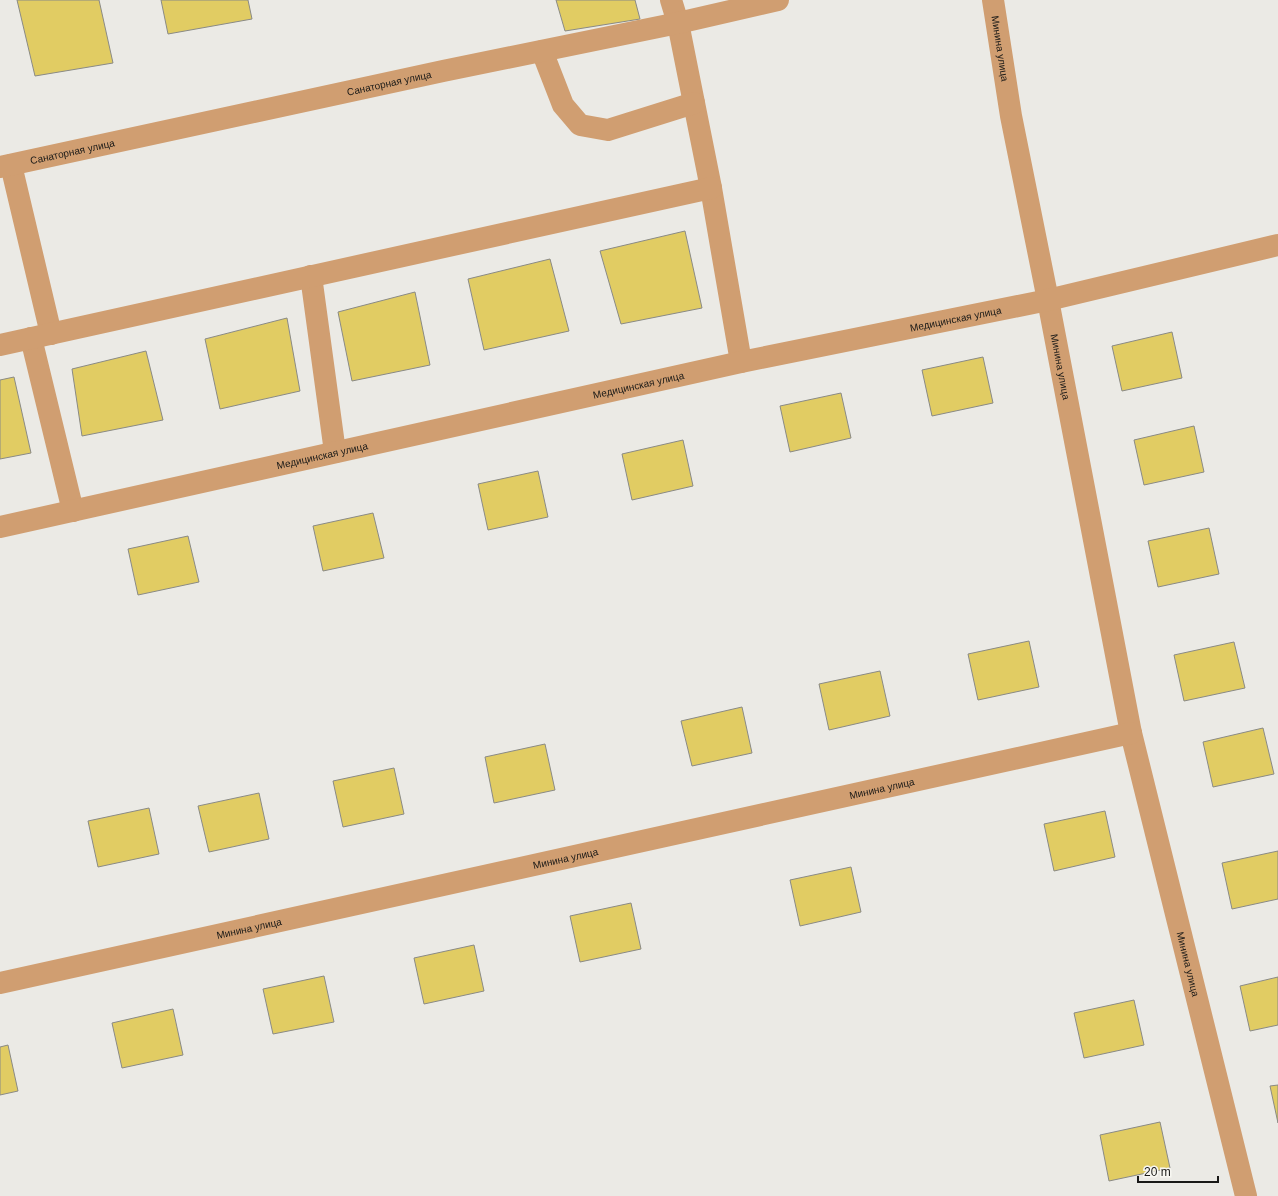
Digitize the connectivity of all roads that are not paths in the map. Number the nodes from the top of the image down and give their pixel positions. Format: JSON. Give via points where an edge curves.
{"nodes":[{"id":1,"x":671,"y":0,"type":"edge"},
{"id":2,"x":778,"y":0,"type":"edge"},
{"id":3,"x":994,"y":0,"type":"edge"},
{"id":4,"x":678,"y":23,"type":"junction"},
{"id":5,"x":542,"y":51,"type":"junction"},
{"id":6,"x":694,"y":104,"type":"junction"},
{"id":7,"x":6,"y":166,"type":"edge"},
{"id":8,"x":711,"y":188,"type":"junction"},
{"id":9,"x":1278,"y":244,"type":"edge"},
{"id":10,"x":311,"y":276,"type":"junction"},
{"id":11,"x":1048,"y":300,"type":"junction"},
{"id":12,"x":41,"y":336,"type":"junction"},
{"id":13,"x":0,"y":345,"type":"edge"},
{"id":14,"x":741,"y":362,"type":"junction"},
{"id":15,"x":335,"y":452,"type":"junction"},
{"id":16,"x":73,"y":511,"type":"junction"},
{"id":17,"x":0,"y":527,"type":"edge"},
{"id":18,"x":1131,"y":733,"type":"junction"},
{"id":19,"x":0,"y":983,"type":"edge"},
{"id":20,"x":1246,"y":1196,"type":"edge"}],
"edges":[{"from":1,"to":4,"type":"street"},
{"from":2,"to":4,"type":"street","name":"Санаторная улица"},
{"from":3,"to":11,"type":"street","name":"Минина улица","via":[[1011,116]]},
{"from":4,"to":5,"type":"street","name":"Санаторная улица"},
{"from":4,"to":6,"type":"street"},
{"from":5,"to":6,"type":"street","via":[[563,105],[580,125],[608,130]]},
{"from":5,"to":7,"type":"street","name":"Санаторная улица"},
{"from":6,"to":8,"type":"street"},
{"from":7,"to":12,"type":"street"},
{"from":8,"to":10,"type":"street"},
{"from":8,"to":14,"type":"street"},
{"from":9,"to":11,"type":"street","name":"Медицинская улица"},
{"from":10,"to":12,"type":"street"},
{"from":10,"to":15,"type":"street"},
{"from":11,"to":14,"type":"street","name":"Медицинская улица"},
{"from":11,"to":18,"type":"street","name":"Минина улица"},
{"from":12,"to":13,"type":"street"},
{"from":12,"to":16,"type":"street"},
{"from":14,"to":15,"type":"street","name":"Медицинская улица"},
{"from":15,"to":16,"type":"street","name":"Медицинская улица"},
{"from":16,"to":17,"type":"street","name":"Медицинская улица"},
{"from":18,"to":19,"type":"street","name":"Минина улица"},
{"from":18,"to":20,"type":"street","name":"Минина улица"}]}
